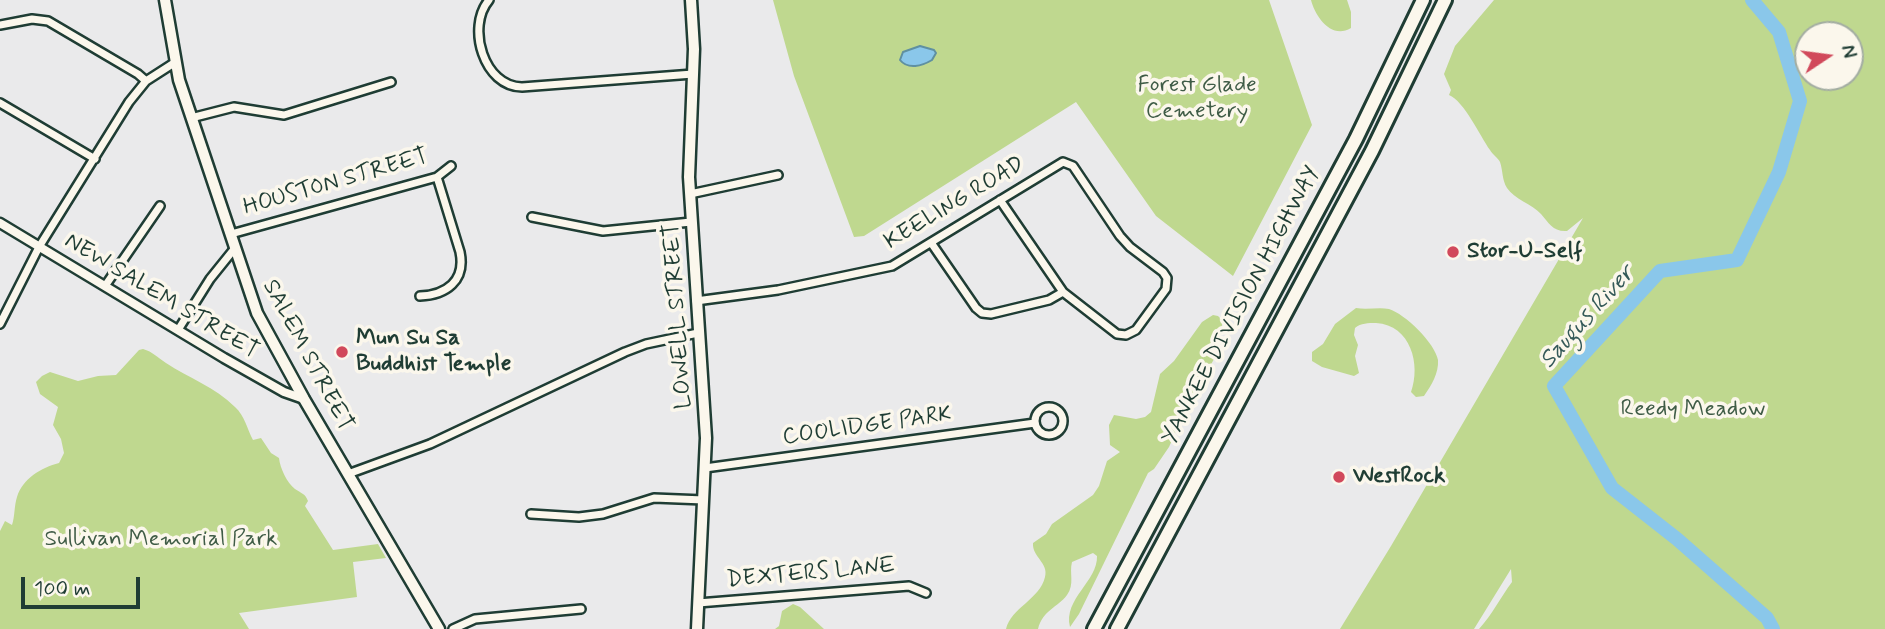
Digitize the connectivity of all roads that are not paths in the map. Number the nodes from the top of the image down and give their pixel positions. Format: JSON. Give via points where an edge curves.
{"nodes":[{"id":1,"x":165,"y":0,"type":"edge"},
{"id":2,"x":489,"y":0,"type":"edge"},
{"id":3,"x":691,"y":0,"type":"edge"},
{"id":4,"x":1423,"y":0,"type":"edge"},
{"id":5,"x":1445,"y":0,"type":"edge"},
{"id":6,"x":0,"y":25,"type":"edge"},
{"id":7,"x":174,"y":63,"type":"junction"},
{"id":8,"x":693,"y":74,"type":"junction"},
{"id":9,"x":146,"y":81,"type":"junction"},
{"id":10,"x":391,"y":82,"type":"dead end"},
{"id":11,"x":0,"y":103,"type":"edge"},
{"id":12,"x":191,"y":118,"type":"junction"},
{"id":13,"x":95,"y":159,"type":"junction"},
{"id":14,"x":451,"y":166,"type":"dead end"},
{"id":15,"x":778,"y":175,"type":"dead end"},
{"id":16,"x":437,"y":177,"type":"junction"},
{"id":17,"x":690,"y":194,"type":"junction"},
{"id":18,"x":1000,"y":200,"type":"junction"},
{"id":19,"x":160,"y":206,"type":"dead end"},
{"id":20,"x":532,"y":217,"type":"dead end"},
{"id":21,"x":691,"y":222,"type":"junction"},
{"id":22,"x":0,"y":223,"type":"edge"},
{"id":23,"x":231,"y":234,"type":"junction"},
{"id":24,"x":932,"y":244,"type":"junction"},
{"id":25,"x":39,"y":247,"type":"junction"},
{"id":26,"x":235,"y":248,"type":"junction"},
{"id":27,"x":105,"y":286,"type":"junction"},
{"id":28,"x":1063,"y":292,"type":"junction"},
{"id":29,"x":420,"y":296,"type":"dead end"},
{"id":30,"x":696,"y":301,"type":"junction"},
{"id":31,"x":0,"y":324,"type":"edge"},
{"id":32,"x":178,"y":330,"type":"junction"},
{"id":33,"x":698,"y":333,"type":"junction"},
{"id":34,"x":289,"y":372,"type":"junction"},
{"id":35,"x":284,"y":392,"type":"junction"},
{"id":36,"x":304,"y":399,"type":"junction"},
{"id":37,"x":1035,"y":424,"type":"junction"},
{"id":38,"x":705,"y":468,"type":"junction"},
{"id":39,"x":348,"y":474,"type":"junction"},
{"id":40,"x":704,"y":500,"type":"junction"},
{"id":41,"x":531,"y":514,"type":"dead end"},
{"id":42,"x":926,"y":593,"type":"dead end"},
{"id":43,"x":698,"y":603,"type":"junction"},
{"id":44,"x":581,"y":609,"type":"dead end"},
{"id":45,"x":439,"y":629,"type":"edge"},
{"id":46,"x":453,"y":629,"type":"edge"},
{"id":47,"x":697,"y":629,"type":"edge"},
{"id":48,"x":1094,"y":629,"type":"edge"},
{"id":49,"x":1117,"y":629,"type":"edge"}],
"edges":[{"from":1,"to":7,"type":"main road","name":"SALEM STREET"},
{"from":2,"to":8,"type":"street","via":[[479,17],[479,37],[490,71],[507,85]]},
{"from":3,"to":8,"type":"main road","name":"LOWELL STREET"},
{"from":4,"to":48,"type":"highway","name":"YANKEE DIVISION HIGHWAY","via":[[1349,151]]},
{"from":5,"to":49,"type":"highway","name":"YANKEE DIVISION HIGHWAY","via":[[1373,151]]},
{"from":6,"to":9,"type":"street","via":[[48,21]]},
{"from":7,"to":9,"type":"street"},
{"from":7,"to":12,"type":"main road","name":"SALEM STREET"},
{"from":8,"to":17,"type":"main road","name":"LOWELL STREET"},
{"from":9,"to":13,"type":"street"},
{"from":10,"to":12,"type":"street","via":[[284,116],[234,107]]},
{"from":11,"to":13,"type":"street"},
{"from":12,"to":23,"type":"main road","name":"SALEM STREET"},
{"from":13,"to":25,"type":"street"},
{"from":14,"to":16,"type":"street","name":"HOUSTON STREET"},
{"from":15,"to":17,"type":"street"},
{"from":16,"to":23,"type":"street","name":"HOUSTON STREET"},
{"from":16,"to":29,"type":"street","via":[[462,265],[449,288],[438,295]]},
{"from":17,"to":21,"type":"main road","name":"LOWELL STREET"},
{"from":18,"to":24,"type":"street","name":"KEELING ROAD"},
{"from":18,"to":28,"type":"street"},
{"from":18,"to":28,"type":"street","name":"KEELING ROAD","via":[[1066,162],[1124,241],[1167,280],[1166,289],[1136,330],[1126,335],[1115,332]]},
{"from":19,"to":27,"type":"street"},
{"from":20,"to":21,"type":"street","via":[[603,231]]},
{"from":21,"to":30,"type":"main road","name":"LOWELL STREET"},
{"from":22,"to":25,"type":"street","name":"NEW SALEM STREET"},
{"from":23,"to":26,"type":"main road","name":"SALEM STREET"},
{"from":24,"to":28,"type":"street","via":[[982,313],[1048,300]]},
{"from":24,"to":30,"type":"street","name":"KEELING ROAD","via":[[888,267]]},
{"from":25,"to":27,"type":"street","name":"NEW SALEM STREET"},
{"from":25,"to":31,"type":"street"},
{"from":26,"to":32,"type":"street"},
{"from":26,"to":34,"type":"main road","name":"SALEM STREET","via":[[257,313]]},
{"from":27,"to":32,"type":"street","name":"NEW SALEM STREET"},
{"from":30,"to":33,"type":"main road","name":"LOWELL STREET"},
{"from":32,"to":35,"type":"street","name":"NEW SALEM STREET"},
{"from":33,"to":38,"type":"main road","name":"LOWELL STREET"},
{"from":33,"to":39,"type":"street","via":[[625,352],[442,439]]},
{"from":34,"to":35,"type":"street"},
{"from":34,"to":36,"type":"main road","name":"SALEM STREET"},
{"from":35,"to":36,"type":"street","name":"NEW SALEM STREET"},
{"from":36,"to":39,"type":"main road","name":"SALEM STREET"},
{"from":37,"to":37,"type":"street","name":"COOLIDGE PARK","via":[[1041,433],[1051,435],[1060,429],[1063,419],[1057,410],[1046,407],[1037,413]]},
{"from":37,"to":38,"type":"street","name":"COOLIDGE PARK"},
{"from":38,"to":40,"type":"main road","name":"LOWELL STREET"},
{"from":39,"to":45,"type":"main road","name":"SALEM STREET"},
{"from":40,"to":41,"type":"street","via":[[654,498],[579,517]]},
{"from":40,"to":43,"type":"main road","name":"LOWELL STREET"},
{"from":42,"to":43,"type":"street","name":"DEXTERS LANE","via":[[907,586]]},
{"from":43,"to":47,"type":"main road","name":"LOWELL STREET"},
{"from":44,"to":46,"type":"street","via":[[474,619]]}]}
